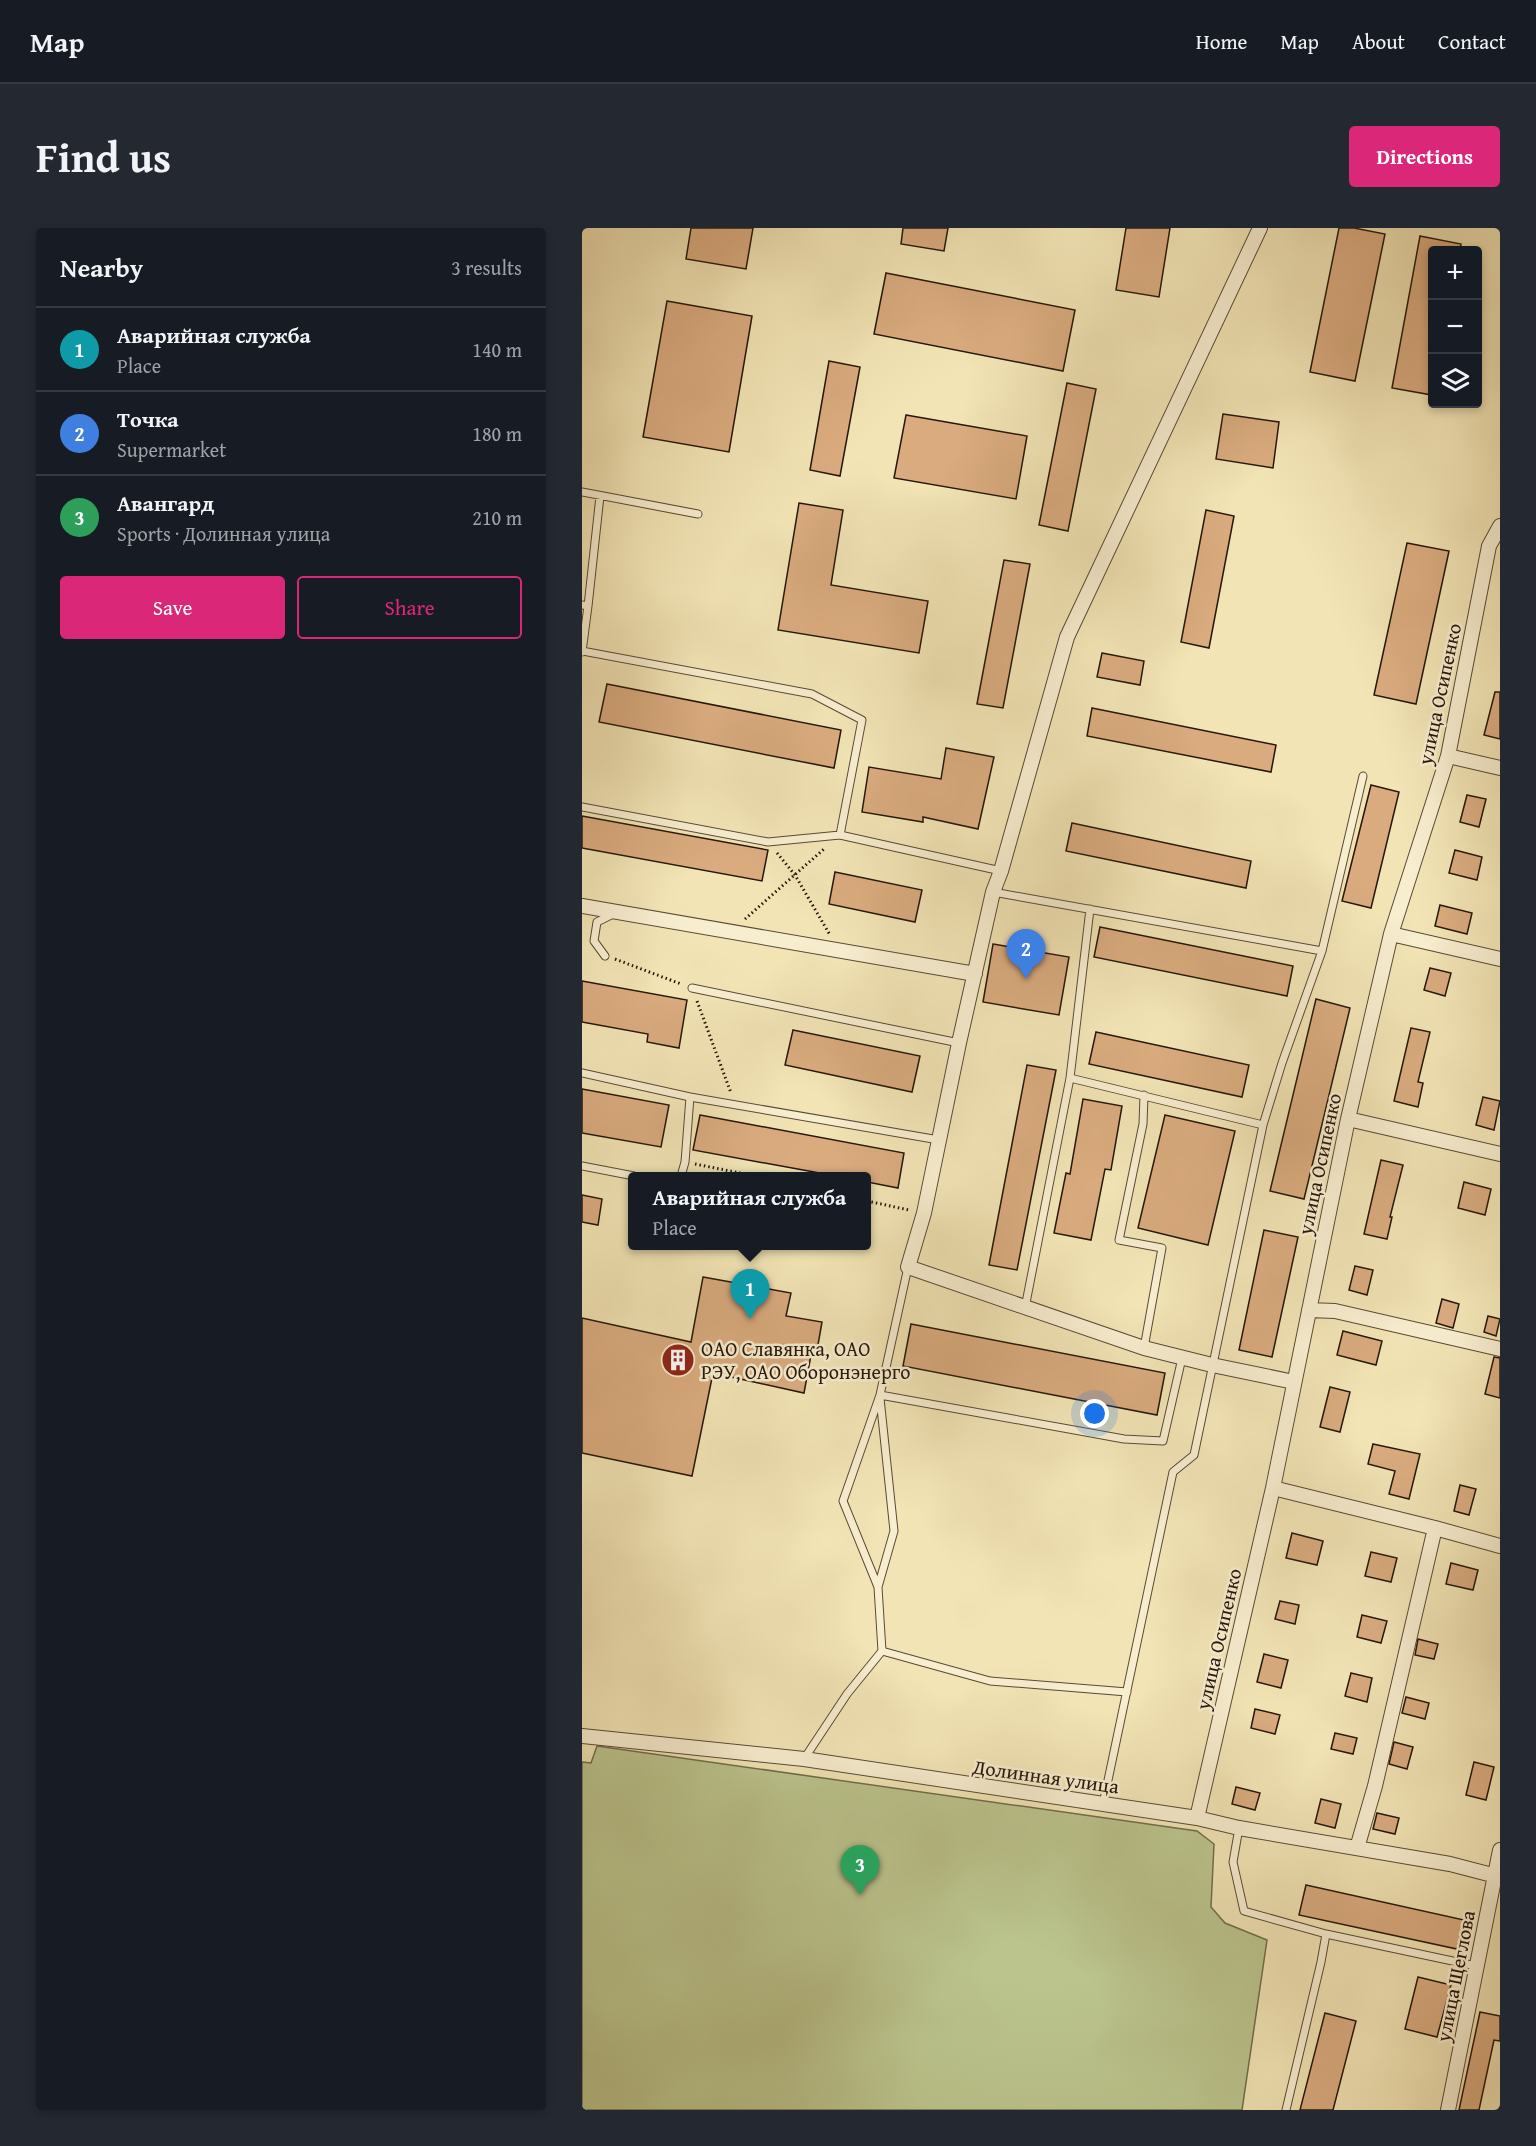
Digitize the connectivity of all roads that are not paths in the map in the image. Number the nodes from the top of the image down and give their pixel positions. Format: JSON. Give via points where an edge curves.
{"nodes":[{"id":1,"x":1260,"y":228,"type":"edge"},
{"id":2,"x":582,"y":492,"type":"edge"},
{"id":3,"x":600,"y":496,"type":"junction"},
{"id":4,"x":698,"y":514,"type":"dead end"},
{"id":5,"x":1500,"y":526,"type":"edge"},
{"id":6,"x":1494,"y":549,"type":"edge"},
{"id":7,"x":585,"y":605,"type":"edge"},
{"id":8,"x":582,"y":652,"type":"edge"},
{"id":9,"x":1448,"y":756,"type":"junction"},
{"id":10,"x":1500,"y":768,"type":"edge"},
{"id":11,"x":1363,"y":776,"type":"dead end"},
{"id":12,"x":582,"y":807,"type":"edge"},
{"id":13,"x":840,"y":835,"type":"junction"},
{"id":14,"x":1001,"y":871,"type":"junction"},
{"id":15,"x":993,"y":892,"type":"junction"},
{"id":16,"x":582,"y":906,"type":"edge"},
{"id":17,"x":1090,"y":909,"type":"junction"},
{"id":18,"x":616,"y":912,"type":"junction"},
{"id":19,"x":1390,"y":934,"type":"junction"},
{"id":20,"x":1322,"y":951,"type":"junction"},
{"id":21,"x":605,"y":956,"type":"road end"},
{"id":22,"x":1500,"y":959,"type":"edge"},
{"id":23,"x":975,"y":974,"type":"junction"},
{"id":24,"x":692,"y":988,"type":"road end"},
{"id":25,"x":959,"y":1043,"type":"junction"},
{"id":26,"x":582,"y":1073,"type":"edge"},
{"id":27,"x":1070,"y":1078,"type":"junction"},
{"id":28,"x":1144,"y":1095,"type":"junction"},
{"id":29,"x":690,"y":1097,"type":"junction"},
{"id":30,"x":1347,"y":1119,"type":"junction"},
{"id":31,"x":1263,"y":1125,"type":"junction"},
{"id":32,"x":939,"y":1140,"type":"junction"},
{"id":33,"x":1500,"y":1154,"type":"edge"},
{"id":34,"x":582,"y":1166,"type":"edge"},
{"id":35,"x":682,"y":1172,"type":"edge"},
{"id":36,"x":628,"y":1175,"type":"edge"},
{"id":37,"x":908,"y":1267,"type":"junction"},
{"id":38,"x":1025,"y":1308,"type":"junction"},
{"id":39,"x":1309,"y":1310,"type":"junction"},
{"id":40,"x":1144,"y":1348,"type":"junction"},
{"id":41,"x":1500,"y":1349,"type":"edge"},
{"id":42,"x":1182,"y":1358,"type":"junction"},
{"id":43,"x":1212,"y":1365,"type":"junction"},
{"id":44,"x":1294,"y":1382,"type":"junction"},
{"id":45,"x":880,"y":1395,"type":"junction"},
{"id":46,"x":1273,"y":1488,"type":"junction"},
{"id":47,"x":1435,"y":1528,"type":"junction"},
{"id":48,"x":1500,"y":1546,"type":"edge"},
{"id":49,"x":878,"y":1587,"type":"junction"},
{"id":50,"x":882,"y":1651,"type":"junction"},
{"id":51,"x":1127,"y":1692,"type":"junction"},
{"id":52,"x":582,"y":1736,"type":"edge"},
{"id":53,"x":804,"y":1760,"type":"junction"},
{"id":54,"x":1103,"y":1804,"type":"junction"},
{"id":55,"x":1197,"y":1818,"type":"junction"},
{"id":56,"x":1239,"y":1828,"type":"junction"},
{"id":57,"x":1357,"y":1848,"type":"junction"},
{"id":58,"x":1500,"y":1850,"type":"edge"},
{"id":59,"x":1497,"y":1877,"type":"edge"},
{"id":60,"x":1326,"y":1934,"type":"junction"},
{"id":61,"x":1476,"y":1966,"type":"junction"},
{"id":62,"x":1286,"y":2110,"type":"edge"},
{"id":63,"x":1448,"y":2110,"type":"edge"}],
"edges":[{"from":1,"to":14,"type":"street","via":[[1066,637]]},
{"from":2,"to":3,"type":"lane"},
{"from":3,"to":4,"type":"lane"},
{"from":3,"to":7,"type":"lane"},
{"from":5,"to":6,"type":"street","name":"улица Осипенко"},
{"from":6,"to":9,"type":"street","name":"улица Осипенко"},
{"from":7,"to":8,"type":"lane"},
{"from":8,"to":13,"type":"lane","via":[[812,694],[862,720]]},
{"from":9,"to":10,"type":"street"},
{"from":9,"to":19,"type":"street","name":"улица Осипенко"},
{"from":11,"to":20,"type":"lane"},
{"from":12,"to":13,"type":"lane","via":[[768,842]]},
{"from":13,"to":14,"type":"lane"},
{"from":14,"to":15,"type":"street"},
{"from":15,"to":17,"type":"lane"},
{"from":15,"to":23,"type":"street"},
{"from":16,"to":18,"type":"street"},
{"from":17,"to":20,"type":"lane"},
{"from":17,"to":27,"type":"lane"},
{"from":18,"to":21,"type":"lane","via":[[597,922],[594,941]]},
{"from":18,"to":23,"type":"street"},
{"from":19,"to":22,"type":"street"},
{"from":19,"to":30,"type":"street","name":"улица Осипенко"},
{"from":20,"to":31,"type":"lane"},
{"from":23,"to":25,"type":"street"},
{"from":24,"to":25,"type":"lane"},
{"from":25,"to":32,"type":"street"},
{"from":26,"to":29,"type":"lane"},
{"from":27,"to":28,"type":"lane"},
{"from":27,"to":38,"type":"lane"},
{"from":28,"to":31,"type":"lane"},
{"from":28,"to":40,"type":"lane","via":[[1143,1124],[1119,1240],[1162,1248]]},
{"from":29,"to":32,"type":"lane"},
{"from":29,"to":35,"type":"lane"},
{"from":30,"to":33,"type":"street"},
{"from":30,"to":39,"type":"street","name":"улица Осипенко"},
{"from":31,"to":43,"type":"lane"},
{"from":32,"to":37,"type":"street"},
{"from":34,"to":36,"type":"lane"},
{"from":37,"to":38,"type":"street"},
{"from":37,"to":45,"type":"lane"},
{"from":38,"to":40,"type":"street"},
{"from":39,"to":41,"type":"street","via":[[1335,1311]]},
{"from":39,"to":44,"type":"street","name":"улица Осипенко"},
{"from":40,"to":42,"type":"street"},
{"from":42,"to":43,"type":"street"},
{"from":42,"to":45,"type":"lane","via":[[1163,1442],[1124,1439]]},
{"from":43,"to":44,"type":"street"},
{"from":43,"to":51,"type":"lane","via":[[1194,1455],[1173,1472]]},
{"from":44,"to":46,"type":"street","name":"улица Осипенко"},
{"from":45,"to":49,"type":"lane","via":[[894,1531]]},
{"from":45,"to":49,"type":"lane","via":[[843,1501]]},
{"from":46,"to":47,"type":"street"},
{"from":46,"to":55,"type":"street","name":"улица Осипенко"},
{"from":47,"to":48,"type":"street"},
{"from":47,"to":57,"type":"street","via":[[1376,1786]]},
{"from":49,"to":50,"type":"lane"},
{"from":50,"to":51,"type":"lane","via":[[990,1681]]},
{"from":50,"to":53,"type":"lane","via":[[847,1694]]},
{"from":51,"to":54,"type":"lane"},
{"from":52,"to":53,"type":"street","name":"Долинная улица"},
{"from":53,"to":54,"type":"street","name":"Долинная улица"},
{"from":54,"to":55,"type":"street","name":"Долинная улица"},
{"from":55,"to":56,"type":"street","name":"Долинная улица"},
{"from":56,"to":57,"type":"street","name":"Долинная улица"},
{"from":56,"to":60,"type":"lane","via":[[1233,1862],[1244,1911]]},
{"from":57,"to":59,"type":"street","name":"Долинная улица","via":[[1450,1864]]},
{"from":58,"to":59,"type":"street","name":"улица Щеглова"},
{"from":59,"to":61,"type":"street","name":"улица Щеглова"},
{"from":60,"to":61,"type":"lane"},
{"from":60,"to":62,"type":"lane"},
{"from":61,"to":63,"type":"street","name":"улица Щеглова"}]}
